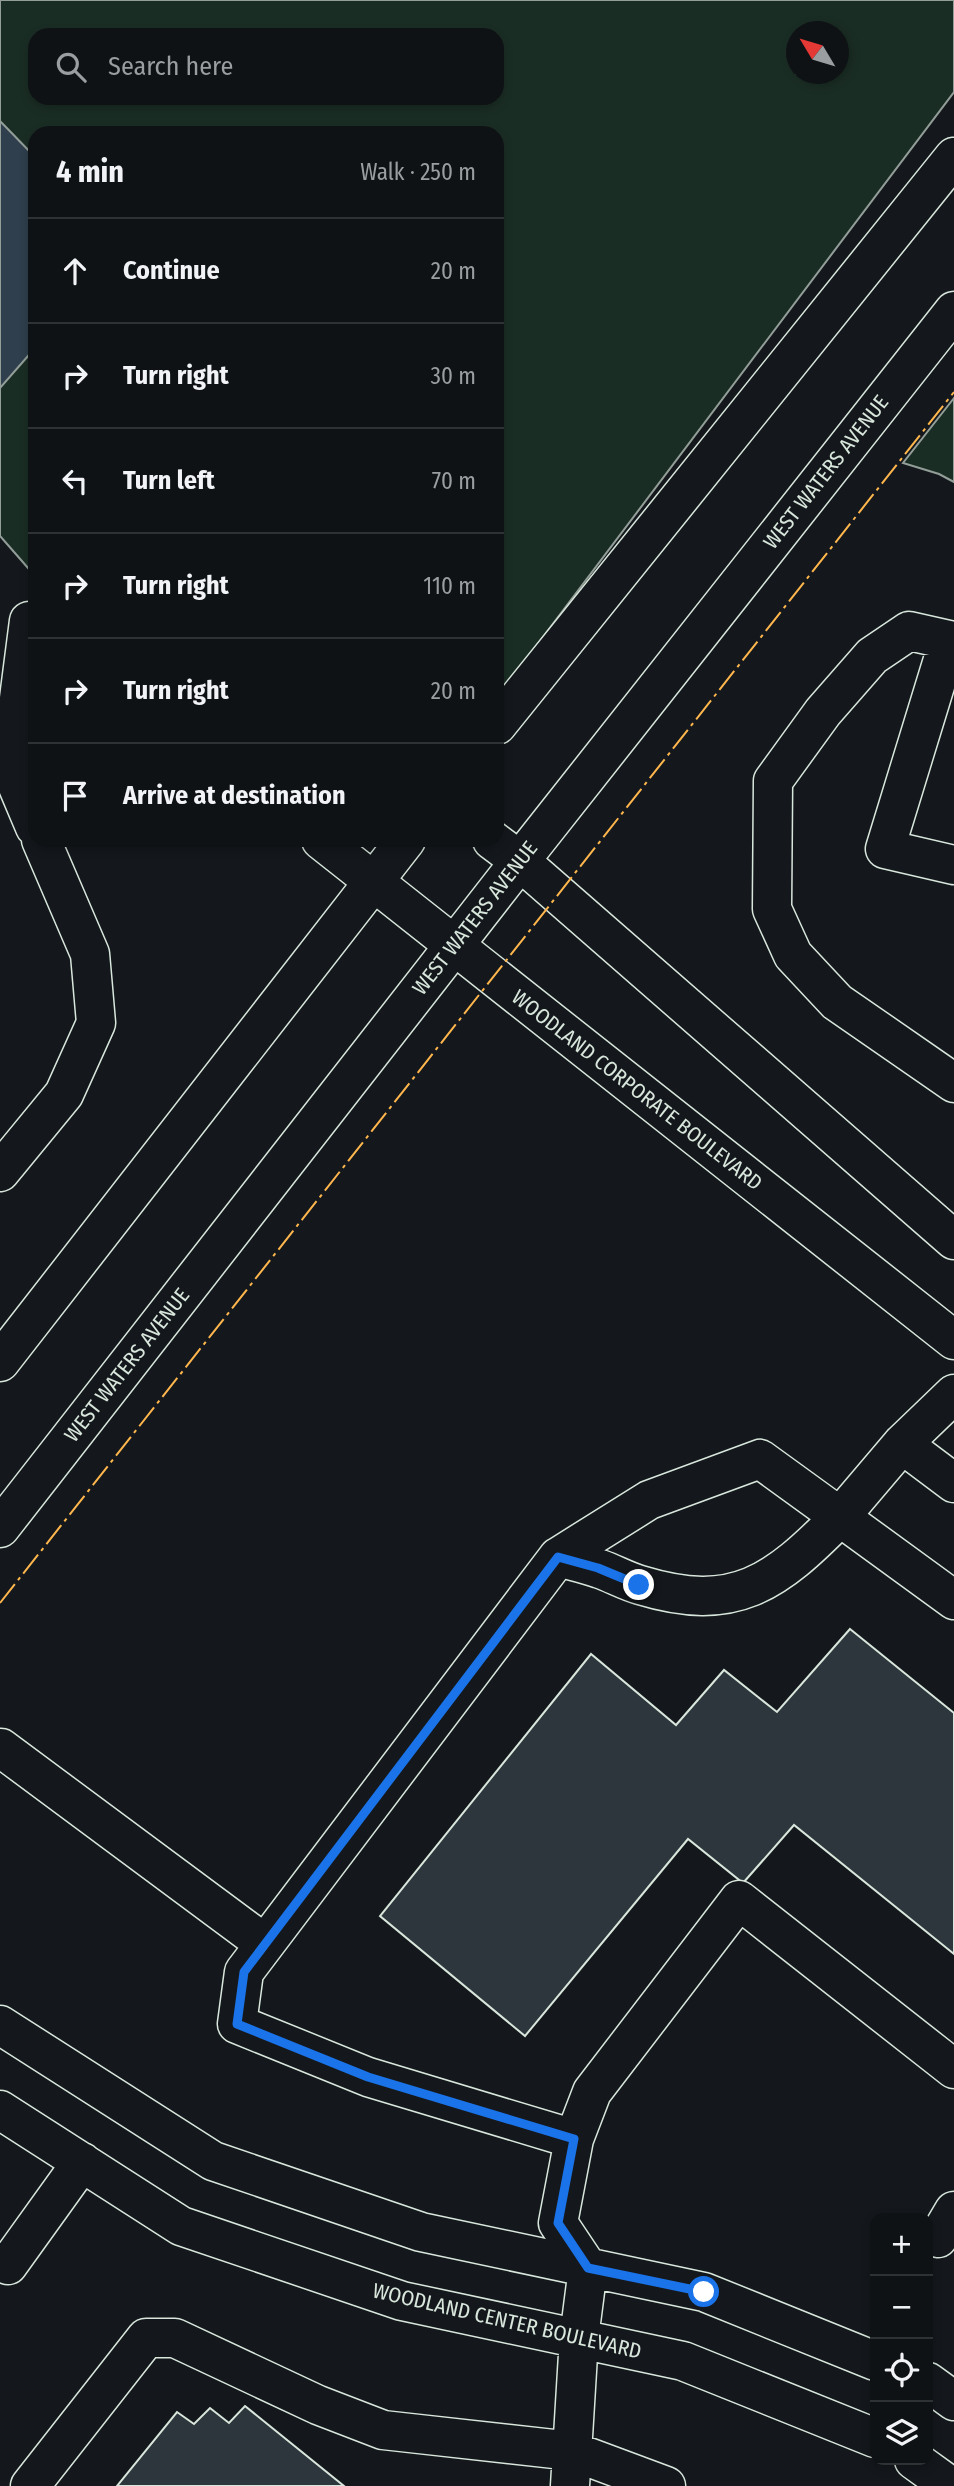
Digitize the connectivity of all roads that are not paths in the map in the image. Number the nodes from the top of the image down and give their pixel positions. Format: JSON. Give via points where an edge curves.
{"nodes":[{"id":1,"x":954,"y":157,"type":"edge"},
{"id":2,"x":954,"y":311,"type":"edge"},
{"id":3,"x":28,"y":631,"type":"edge"},
{"id":4,"x":504,"y":716,"type":"edge"},
{"id":5,"x":15,"y":766,"type":"edge"},
{"id":6,"x":28,"y":806,"type":"edge"},
{"id":7,"x":44,"y":847,"type":"edge"},
{"id":8,"x":330,"y":847,"type":"edge"},
{"id":9,"x":401,"y":847,"type":"edge"},
{"id":10,"x":506,"y":850,"type":"edge"},
{"id":11,"x":954,"y":865,"type":"edge"},
{"id":12,"x":374,"y":882,"type":"junction"},
{"id":13,"x":453,"y":946,"type":"junction"},
{"id":14,"x":954,"y":1083,"type":"edge"},
{"id":15,"x":0,"y":1172,"type":"edge"},
{"id":16,"x":954,"y":1241,"type":"edge"},
{"id":17,"x":954,"y":1340,"type":"edge"},
{"id":18,"x":0,"y":1362,"type":"edge"},
{"id":19,"x":954,"y":1394,"type":"edge"},
{"id":20,"x":902,"y":1444,"type":"junction"},
{"id":21,"x":954,"y":1483,"type":"edge"},
{"id":22,"x":840,"y":1517,"type":"junction"},
{"id":23,"x":0,"y":1528,"type":"edge"},
{"id":24,"x":558,"y":1557,"type":"junction"},
{"id":25,"x":954,"y":1600,"type":"edge"},
{"id":26,"x":1,"y":1748,"type":"edge"},
{"id":27,"x":265,"y":1944,"type":"junction"},
{"id":28,"x":0,"y":2025,"type":"edge"},
{"id":29,"x":954,"y":2068,"type":"edge"},
{"id":30,"x":0,"y":2110,"type":"edge"},
{"id":31,"x":574,"y":2139,"type":"junction"},
{"id":32,"x":82,"y":2162,"type":"junction"},
{"id":33,"x":0,"y":2262,"type":"edge"},
{"id":34,"x":588,"y":2268,"type":"junction"},
{"id":35,"x":579,"y":2338,"type":"junction"},
{"id":36,"x":870,"y":2359,"type":"edge"},
{"id":37,"x":933,"y":2386,"type":"edge"},
{"id":38,"x":954,"y":2401,"type":"edge"},
{"id":39,"x":870,"y":2436,"type":"edge"},
{"id":40,"x":921,"y":2465,"type":"edge"},
{"id":41,"x":571,"y":2468,"type":"edge"},
{"id":42,"x":30,"y":2486,"type":"edge"},
{"id":43,"x":666,"y":2486,"type":"edge"},
{"id":44,"x":950,"y":2486,"type":"edge"}],
"edges":[{"from":1,"to":4,"type":"street"},
{"from":2,"to":10,"type":"street","name":"WEST WATERS AVENUE"},
{"from":3,"to":5,"type":"street"},
{"from":5,"to":6,"type":"street"},
{"from":7,"to":15,"type":"street","via":[[90,954],[96,1023],[64,1094]]},
{"from":8,"to":12,"type":"street","name":"WOODLAND CORPORATE BOULEVARD"},
{"from":9,"to":12,"type":"street"},
{"from":10,"to":13,"type":"street","name":"WEST WATERS AVENUE"},
{"from":10,"to":16,"type":"street"},
{"from":11,"to":14,"type":"street","via":[[886,849],[949,640],[909,631],[872,656],[823,712],[773,781],[772,909],[793,955],[837,1002]]},
{"from":12,"to":13,"type":"street","name":"WOODLAND CORPORATE BOULEVARD"},
{"from":12,"to":18,"type":"street"},
{"from":13,"to":17,"type":"street","name":"WOODLAND CORPORATE BOULEVARD"},
{"from":13,"to":23,"type":"street","name":"WEST WATERS AVENUE"},
{"from":19,"to":20,"type":"street"},
{"from":20,"to":21,"type":"street"},
{"from":20,"to":22,"type":"street"},
{"from":22,"to":24,"type":"street","via":[[800,1558],[755,1587],[712,1597],[684,1596],[639,1585]]},
{"from":22,"to":24,"type":"street","via":[[760,1459],[649,1500]]},
{"from":22,"to":25,"type":"street"},
{"from":24,"to":27,"type":"street"},
{"from":26,"to":27,"type":"street"},
{"from":27,"to":31,"type":"street","via":[[244,1972],[237,2024],[368,2077]]},
{"from":28,"to":34,"type":"street","via":[[213,2161],[421,2232]]},
{"from":29,"to":31,"type":"street","via":[[739,1900],[592,2092]]},
{"from":30,"to":32,"type":"street","name":"WOODLAND CENTER BOULEVARD"},
{"from":31,"to":34,"type":"street","via":[[558,2223]]},
{"from":32,"to":33,"type":"street","via":[[8,2265]]},
{"from":32,"to":35,"type":"street","name":"WOODLAND CENTER BOULEVARD","via":[[181,2226],[402,2301]]},
{"from":34,"to":35,"type":"street"},
{"from":34,"to":36,"type":"street","via":[[704,2292]]},
{"from":35,"to":39,"type":"street","name":"WOODLAND CENTER BOULEVARD","via":[[683,2361]]},
{"from":35,"to":41,"type":"street"},
{"from":37,"to":38,"type":"street"},
{"from":40,"to":44,"type":"street"},
{"from":41,"to":42,"type":"street","via":[[383,2430],[175,2338],[146,2338]]},
{"from":41,"to":43,"type":"street"}]}
